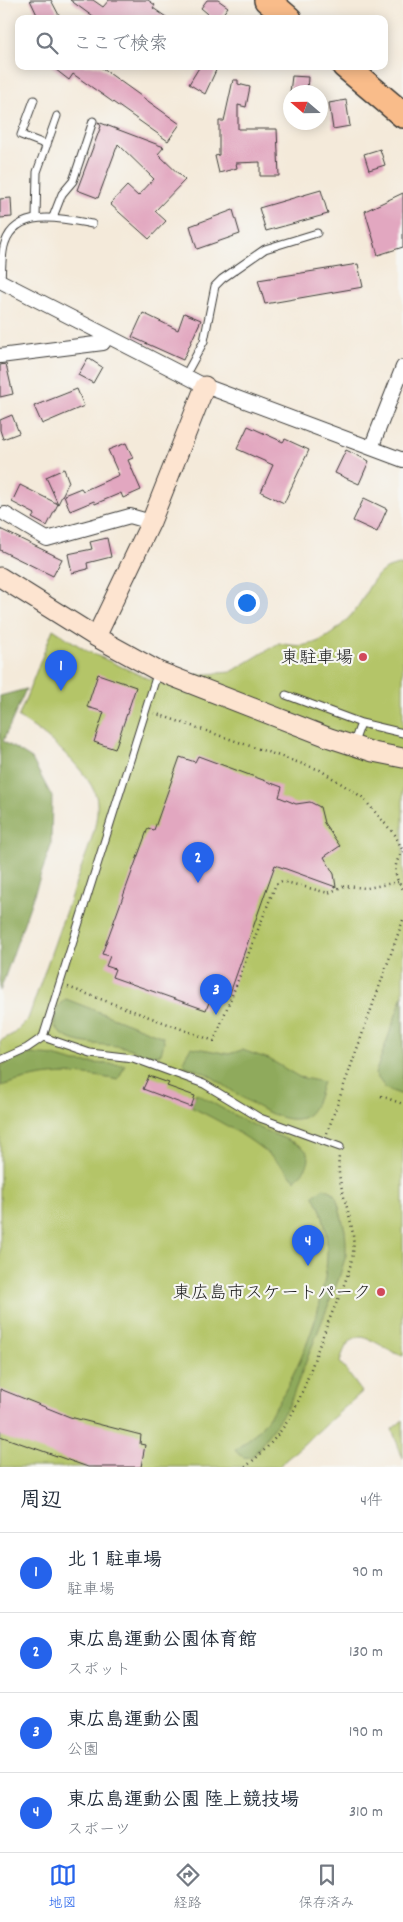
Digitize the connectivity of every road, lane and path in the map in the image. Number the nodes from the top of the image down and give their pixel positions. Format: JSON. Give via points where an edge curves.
{"nodes":[{"id":1,"x":267,"y":0,"type":"edge"},
{"id":2,"x":284,"y":15,"type":"edge"},
{"id":3,"x":350,"y":70,"type":"edge"},
{"id":4,"x":34,"y":100,"type":"dead end"},
{"id":5,"x":403,"y":115,"type":"edge"},
{"id":6,"x":57,"y":116,"type":"dead end"},
{"id":7,"x":93,"y":121,"type":"dead end"},
{"id":8,"x":47,"y":145,"type":"junction"},
{"id":9,"x":53,"y":217,"type":"junction"},
{"id":10,"x":36,"y":218,"type":"junction"},
{"id":11,"x":92,"y":224,"type":"dead end"},
{"id":12,"x":317,"y":233,"type":"dead end"},
{"id":13,"x":0,"y":282,"type":"edge"},
{"id":14,"x":107,"y":336,"type":"junction"},
{"id":15,"x":0,"y":356,"type":"edge"},
{"id":16,"x":403,"y":367,"type":"edge"},
{"id":17,"x":185,"y":376,"type":"junction"},
{"id":18,"x":205,"y":386,"type":"junction"},
{"id":19,"x":371,"y":448,"type":"junction"},
{"id":20,"x":403,"y":460,"type":"edge"},
{"id":21,"x":5,"y":514,"type":"dead end"},
{"id":22,"x":151,"y":522,"type":"junction"},
{"id":23,"x":0,"y":577,"type":"edge"},
{"id":24,"x":96,"y":637,"type":"junction"},
{"id":25,"x":158,"y":671,"type":"junction"},
{"id":26,"x":286,"y":695,"type":"dead end"},
{"id":27,"x":149,"y":711,"type":"dead end"},
{"id":28,"x":362,"y":723,"type":"junction"},
{"id":29,"x":403,"y":733,"type":"edge"},
{"id":30,"x":353,"y":745,"type":"junction"},
{"id":31,"x":403,"y":758,"type":"edge"},
{"id":32,"x":403,"y":851,"type":"edge"},
{"id":33,"x":398,"y":882,"type":"junction"},
{"id":34,"x":403,"y":889,"type":"edge"},
{"id":35,"x":403,"y":920,"type":"edge"},
{"id":36,"x":64,"y":986,"type":"dead end"},
{"id":37,"x":43,"y":1037,"type":"junction"},
{"id":38,"x":0,"y":1060,"type":"edge"},
{"id":39,"x":381,"y":1096,"type":"dead end"},
{"id":40,"x":403,"y":1104,"type":"edge"},
{"id":41,"x":324,"y":1141,"type":"junction"},
{"id":42,"x":340,"y":1147,"type":"joint"},
{"id":43,"x":245,"y":1467,"type":"edge"}],
"edges":[{"from":1,"to":2,"type":"highway"},
{"from":3,"to":5,"type":"highway"},
{"from":4,"to":8,"type":"lane","via":[[21,135]]},
{"from":6,"to":8,"type":"lane"},
{"from":7,"to":9,"type":"lane","via":[[73,182],[62,194]]},
{"from":8,"to":10,"type":"lane","via":[[37,172]]},
{"from":9,"to":10,"type":"lane"},
{"from":9,"to":11,"type":"lane"},
{"from":10,"to":13,"type":"lane","via":[[8,236],[4,244]]},
{"from":12,"to":17,"type":"lane","via":[[265,249],[222,278],[215,286],[204,341]]},
{"from":13,"to":14,"type":"street"},
{"from":14,"to":15,"type":"street","via":[[103,343]]},
{"from":14,"to":17,"type":"street"},
{"from":16,"to":19,"type":"street"},
{"from":17,"to":18,"type":"street"},
{"from":18,"to":19,"type":"street"},
{"from":18,"to":22,"type":"street"},
{"from":19,"to":20,"type":"street"},
{"from":21,"to":22,"type":"street","via":[[47,539],[130,516]]},
{"from":22,"to":24,"type":"street"},
{"from":23,"to":24,"type":"street"},
{"from":24,"to":25,"type":"street"},
{"from":25,"to":30,"type":"street"},
{"from":25,"to":37,"type":"lane"},
{"from":26,"to":28,"type":"lane"},
{"from":27,"to":32,"type":"path","via":[[320,770],[362,797],[395,835]]},
{"from":28,"to":29,"type":"lane"},
{"from":28,"to":30,"type":"lane"},
{"from":30,"to":31,"type":"street"},
{"from":32,"to":33,"type":"path","via":[[396,866]]},
{"from":33,"to":34,"type":"path"},
{"from":33,"to":36,"type":"path","via":[[367,888],[344,886],[328,894],[282,881],[276,884],[214,1041]]},
{"from":35,"to":41,"type":"path"},
{"from":37,"to":38,"type":"lane"},
{"from":37,"to":41,"type":"lane","via":[[90,1053],[133,1058],[204,1084],[260,1118]]},
{"from":39,"to":40,"type":"path"},
{"from":41,"to":42,"type":"lane"},
{"from":42,"to":43,"type":"path","via":[[337,1170],[351,1219],[353,1253],[346,1279],[294,1410],[278,1434]]}]}
